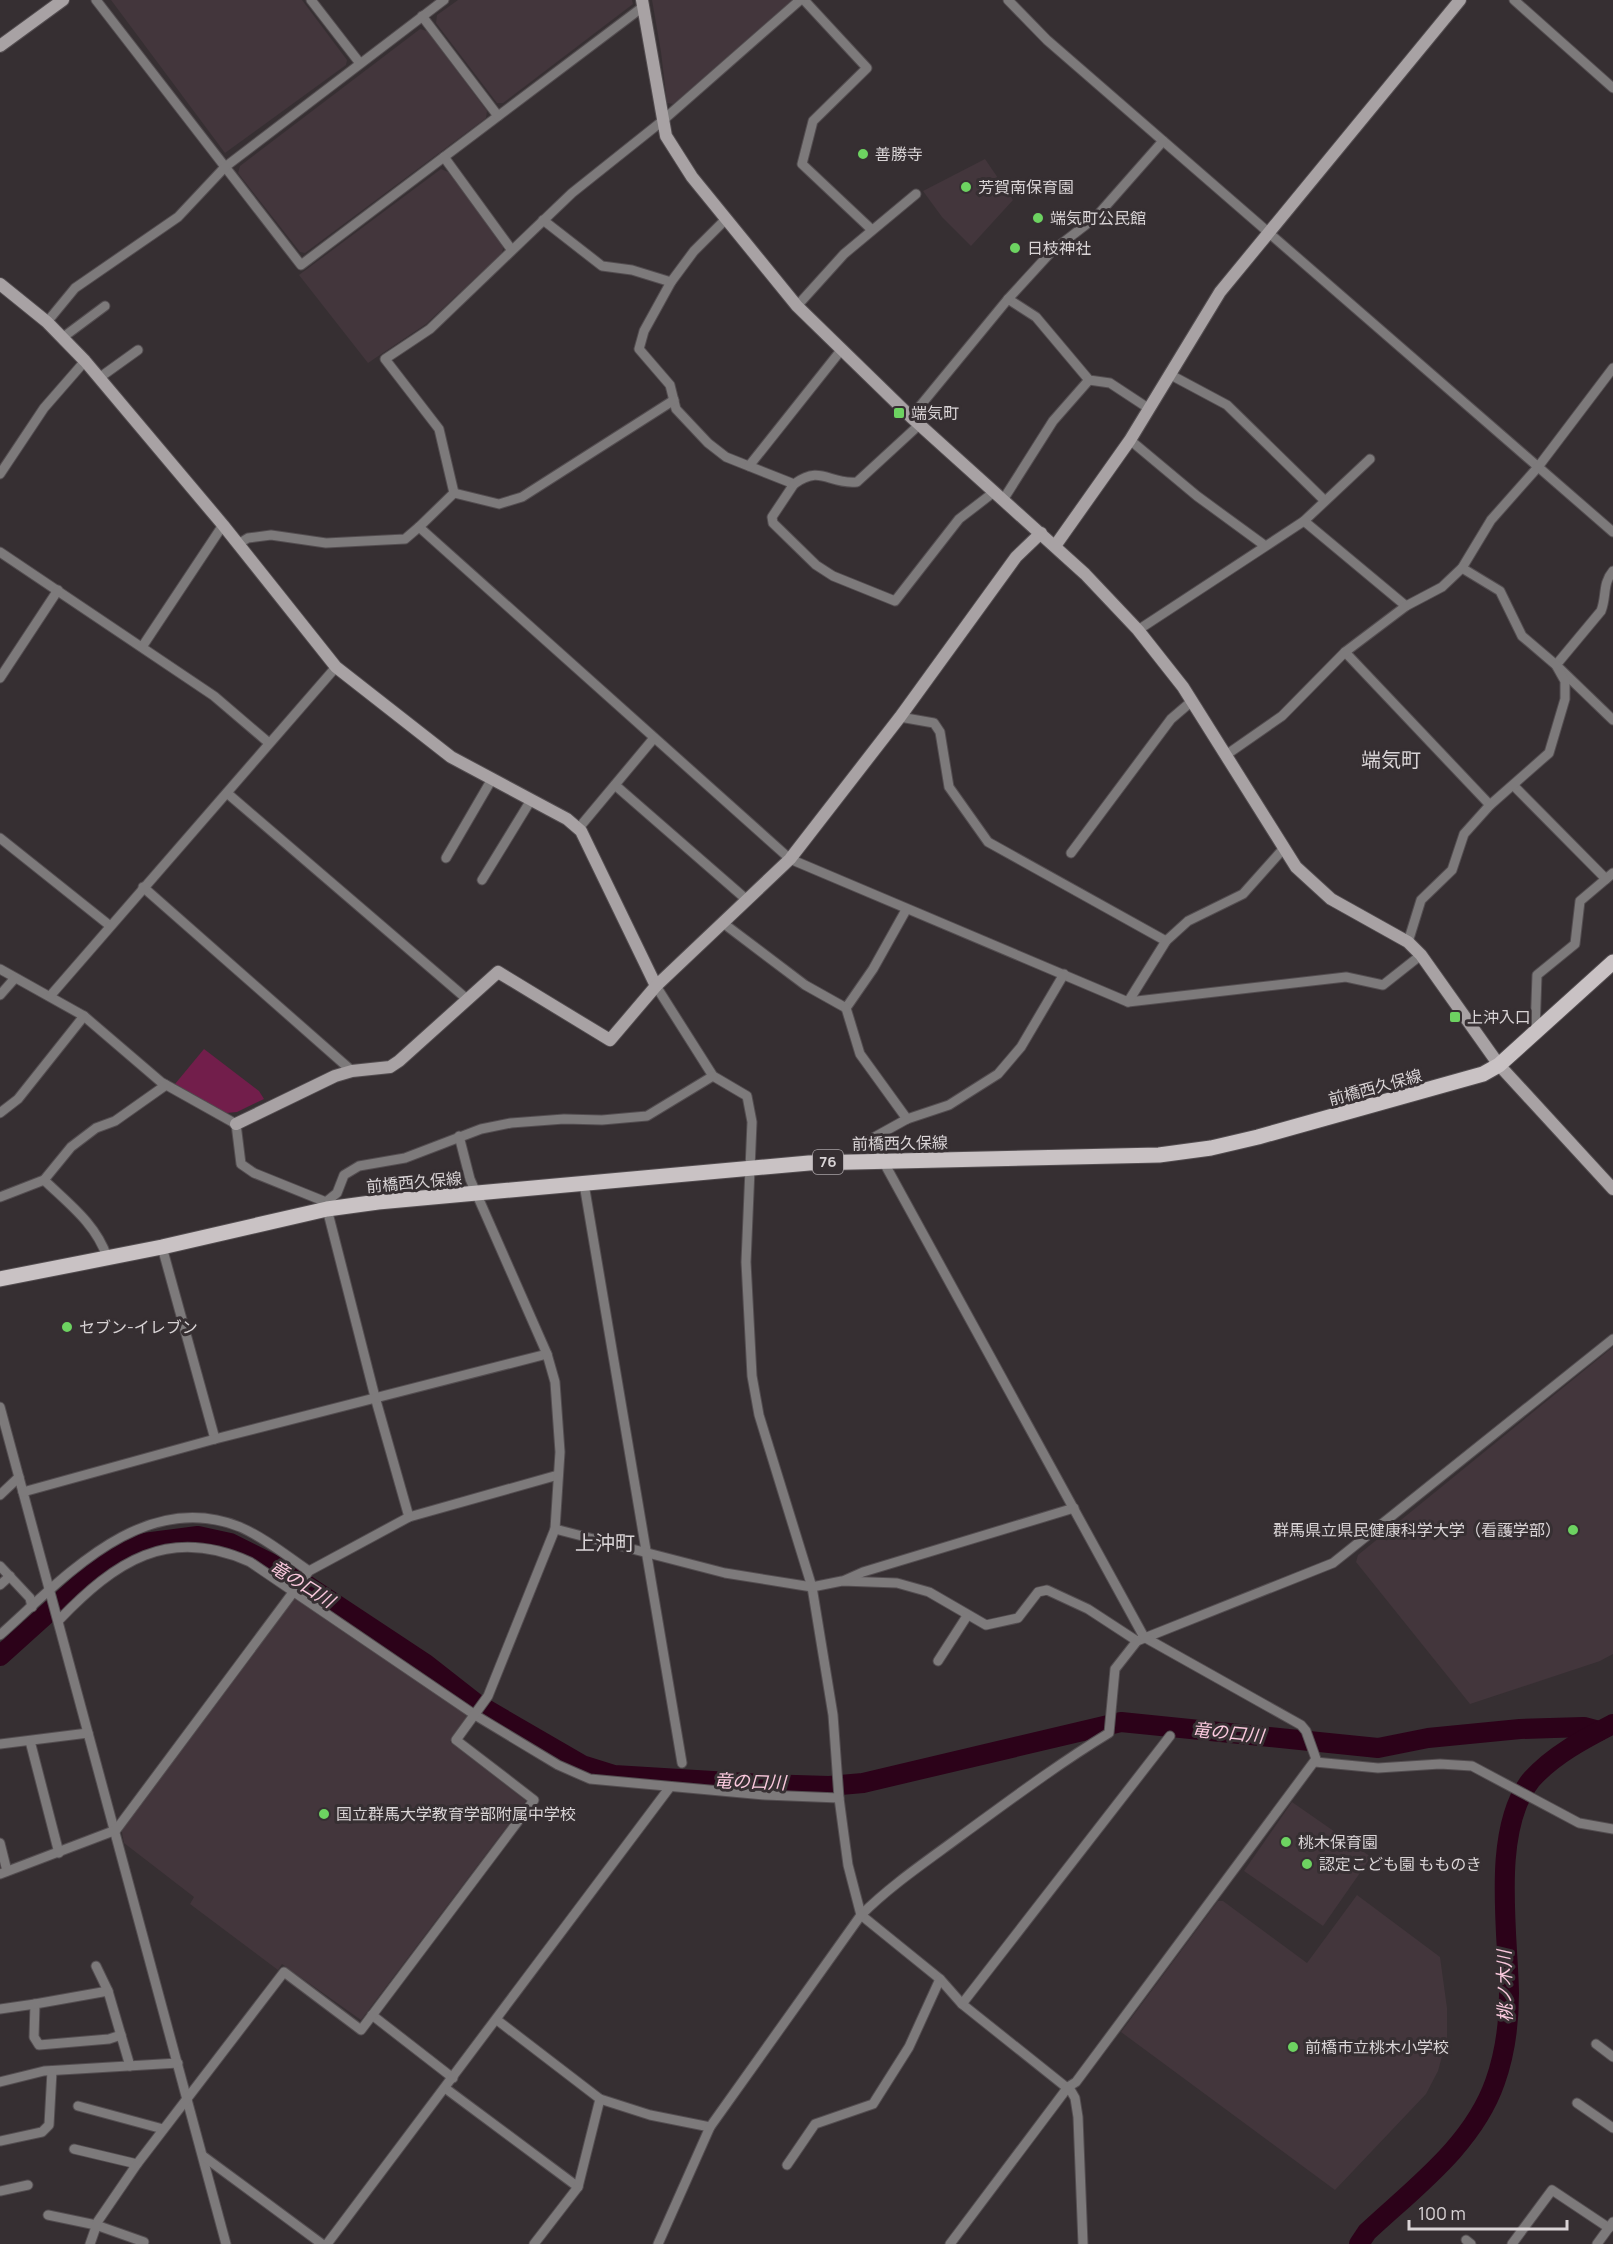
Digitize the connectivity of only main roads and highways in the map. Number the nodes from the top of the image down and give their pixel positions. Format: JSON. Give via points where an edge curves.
{"nodes":[{"id":1,"x":1613,"y":962,"type":"edge"},
{"id":2,"x":0,"y":1279,"type":"edge"}],
"edges":[{"from":1,"to":2,"type":"main road","name":"前橋西久保線","number":"76","via":[[1499,1065],[1454,1084],[1211,1149],[1159,1155],[809,1163],[327,1206],[162,1247]]}]}
